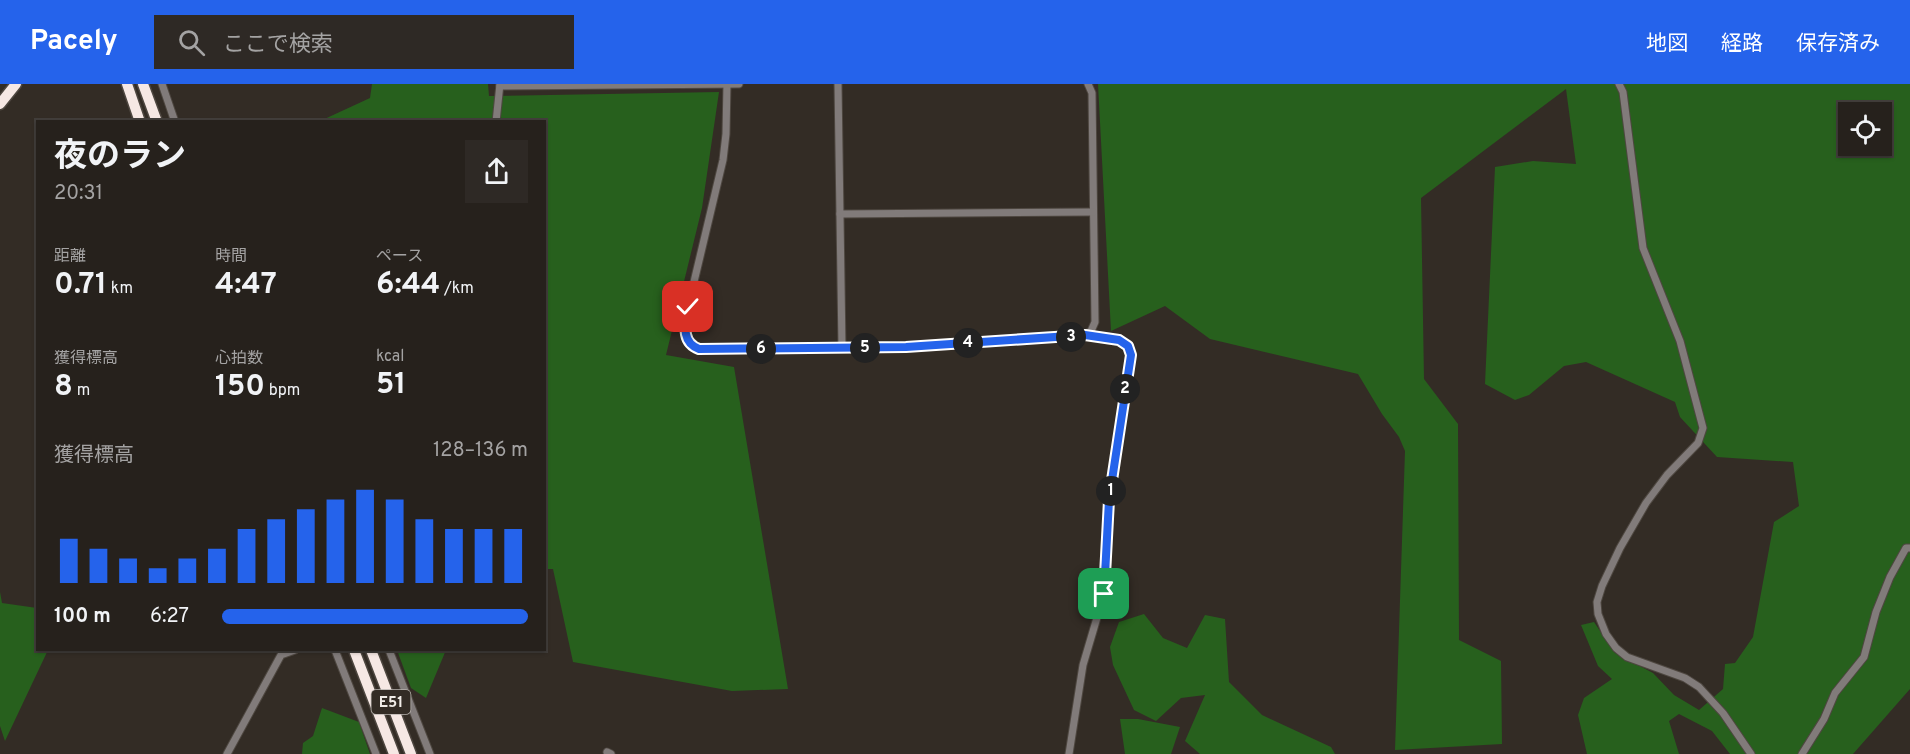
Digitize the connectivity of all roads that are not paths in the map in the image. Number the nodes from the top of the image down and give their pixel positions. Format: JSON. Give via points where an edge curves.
{"nodes":[{"id":1,"x":16,"y":84,"type":"edge"},
{"id":2,"x":127,"y":84,"type":"edge"},
{"id":3,"x":143,"y":84,"type":"edge"},
{"id":4,"x":162,"y":84,"type":"edge"},
{"id":5,"x":727,"y":84,"type":"edge"},
{"id":6,"x":739,"y":84,"type":"edge"},
{"id":7,"x":838,"y":84,"type":"edge"},
{"id":8,"x":1088,"y":84,"type":"edge"},
{"id":9,"x":1619,"y":84,"type":"edge"},
{"id":10,"x":500,"y":85,"type":"edge"},
{"id":11,"x":634,"y":85,"type":"edge"},
{"id":12,"x":0,"y":104,"type":"edge"},
{"id":13,"x":139,"y":120,"type":"edge"},
{"id":14,"x":155,"y":120,"type":"edge"},
{"id":15,"x":173,"y":120,"type":"edge"},
{"id":16,"x":496,"y":120,"type":"edge"},
{"id":17,"x":1093,"y":212,"type":"junction"},
{"id":18,"x":840,"y":214,"type":"junction"},
{"id":19,"x":1085,"y":335,"type":"junction"},
{"id":20,"x":842,"y":348,"type":"junction"},
{"id":21,"x":1910,"y":548,"type":"edge"},
{"id":22,"x":292,"y":651,"type":"edge"},
{"id":23,"x":335,"y":651,"type":"edge"},
{"id":24,"x":354,"y":651,"type":"edge"},
{"id":25,"x":370,"y":651,"type":"edge"},
{"id":26,"x":389,"y":651,"type":"edge"},
{"id":27,"x":227,"y":754,"type":"edge"},
{"id":28,"x":376,"y":754,"type":"edge"},
{"id":29,"x":394,"y":754,"type":"edge"},
{"id":30,"x":411,"y":754,"type":"edge"},
{"id":31,"x":430,"y":754,"type":"edge"},
{"id":32,"x":1069,"y":754,"type":"edge"},
{"id":33,"x":1750,"y":754,"type":"edge"},
{"id":34,"x":1802,"y":754,"type":"edge"}],
"edges":[{"from":1,"to":12,"type":"highway"},
{"from":2,"to":13,"type":"highway"},
{"from":3,"to":14,"type":"highway"},
{"from":4,"to":15,"type":"street"},
{"from":5,"to":6,"type":"street"},
{"from":5,"to":11,"type":"street"},
{"from":5,"to":20,"type":"street","via":[[725,142],[688,307],[688,341],[699,349]]},
{"from":7,"to":18,"type":"street"},
{"from":8,"to":17,"type":"street","via":[[1092,93]]},
{"from":9,"to":33,"type":"street","via":[[1643,248],[1680,341],[1702,428],[1698,442],[1646,503],[1620,548],[1602,586],[1598,614],[1606,634],[1627,657],[1699,687],[1723,713]]},
{"from":10,"to":11,"type":"street"},
{"from":10,"to":16,"type":"street"},
{"from":17,"to":18,"type":"street"},
{"from":17,"to":19,"type":"street","via":[[1095,322]]},
{"from":18,"to":20,"type":"street"},
{"from":19,"to":20,"type":"street"},
{"from":19,"to":32,"type":"street","via":[[1119,340],[1128,346],[1131,355],[1109,500],[1104,594],[1083,665]]},
{"from":21,"to":34,"type":"street","via":[[1906,548],[1890,577],[1864,657],[1835,693]]},
{"from":22,"to":27,"type":"street","via":[[280,655]]},
{"from":23,"to":28,"type":"street"},
{"from":24,"to":29,"type":"highway","number":"E51"},
{"from":25,"to":30,"type":"highway","number":"E51"},
{"from":26,"to":31,"type":"street"}]}
